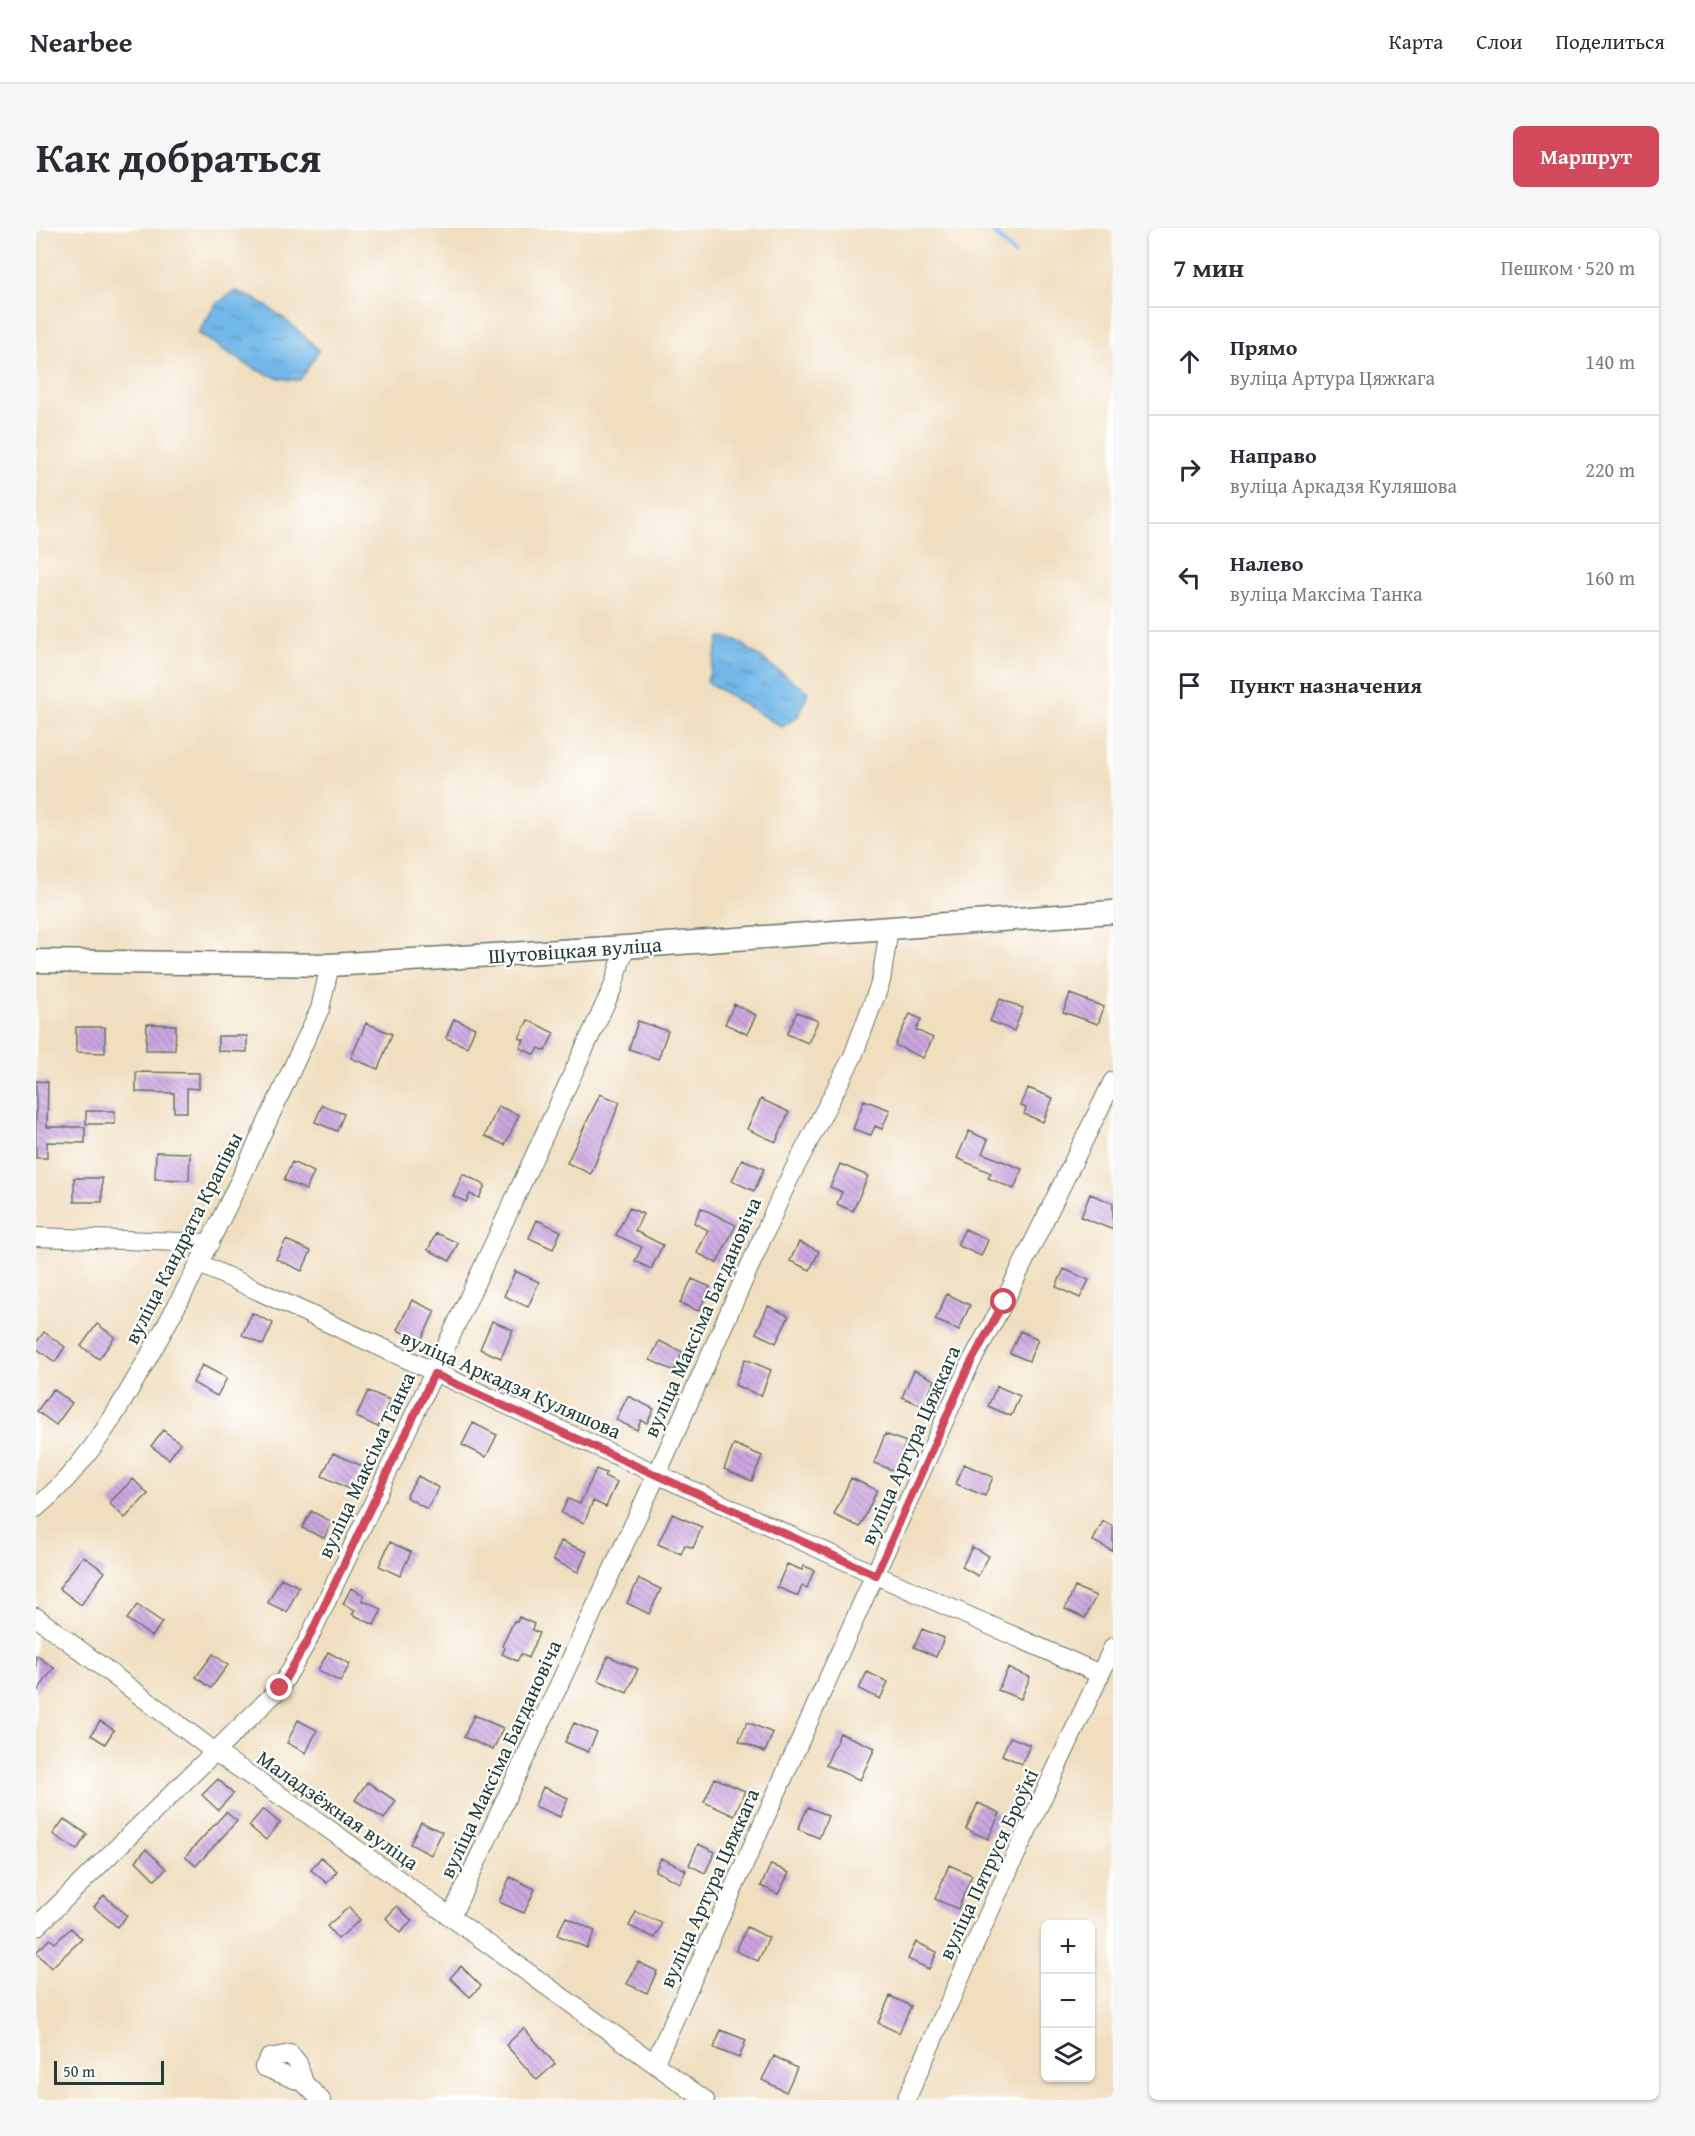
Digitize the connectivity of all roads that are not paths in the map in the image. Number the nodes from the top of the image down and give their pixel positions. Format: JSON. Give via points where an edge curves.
{"nodes":[{"id":1,"x":1113,"y":912,"type":"edge"},
{"id":2,"x":889,"y":928,"type":"junction"},
{"id":3,"x":625,"y":947,"type":"junction"},
{"id":4,"x":36,"y":961,"type":"edge"},
{"id":5,"x":330,"y":965,"type":"junction"},
{"id":6,"x":1113,"y":1081,"type":"edge"},
{"id":7,"x":36,"y":1237,"type":"edge"},
{"id":8,"x":210,"y":1243,"type":"junction"},
{"id":9,"x":200,"y":1264,"type":"junction"},
{"id":10,"x":434,"y":1374,"type":"junction"},
{"id":11,"x":657,"y":1474,"type":"junction"},
{"id":12,"x":36,"y":1508,"type":"edge"},
{"id":13,"x":876,"y":1575,"type":"junction"},
{"id":14,"x":36,"y":1617,"type":"edge"},
{"id":15,"x":1113,"y":1647,"type":"edge"},
{"id":16,"x":1100,"y":1674,"type":"junction"},
{"id":17,"x":215,"y":1752,"type":"junction"},
{"id":18,"x":451,"y":1917,"type":"junction"},
{"id":19,"x":36,"y":1927,"type":"edge"},
{"id":20,"x":655,"y":2062,"type":"junction"},
{"id":21,"x":304,"y":2083,"type":"dead end"},
{"id":22,"x":321,"y":2100,"type":"edge"},
{"id":23,"x":705,"y":2100,"type":"edge"},
{"id":24,"x":906,"y":2100,"type":"edge"}],
"edges":[{"from":1,"to":2,"type":"main road","name":"Шутовіцкая вуліца"},
{"from":2,"to":3,"type":"main road","name":"Шутовіцкая вуліца"},
{"from":2,"to":11,"type":"street","name":"вуліца Максіма Багдановіча","via":[[881,981],[853,1056],[786,1185]]},
{"from":3,"to":5,"type":"main road","name":"Шутовіцкая вуліца"},
{"from":3,"to":10,"type":"street","name":"вуліца Максіма Танка","via":[[613,987]]},
{"from":4,"to":5,"type":"main road","name":"Шутовіцкая вуліца"},
{"from":5,"to":8,"type":"street","name":"вуліца Кандрата Крапівы","via":[[320,1010]]},
{"from":6,"to":13,"type":"street","name":"вуліца Артура Цяжкага","via":[[1010,1292],[969,1366]]},
{"from":7,"to":8,"type":"street"},
{"from":8,"to":9,"type":"street","name":"вуліца Кандрата Крапівы"},
{"from":9,"to":10,"type":"street","name":"вуліца Аркадзя Куляшова"},
{"from":9,"to":12,"type":"street","name":"вуліца Кандрата Крапівы","via":[[112,1420],[73,1473]]},
{"from":10,"to":11,"type":"street","name":"вуліца Аркадзя Куляшова"},
{"from":10,"to":17,"type":"street","name":"вуліца Максіма Танка","via":[[307,1642],[280,1688]]},
{"from":11,"to":13,"type":"street","name":"вуліца Аркадзя Куляшова"},
{"from":11,"to":18,"type":"street","name":"вуліца Максіма Багдановіча"},
{"from":13,"to":16,"type":"street","name":"вуліца Аркадзя Куляшова"},
{"from":13,"to":20,"type":"street","name":"вуліца Артура Цяжкага"},
{"from":14,"to":17,"type":"street","name":"Маладзёжная вуліца"},
{"from":15,"to":16,"type":"street","name":"вуліца Пятруся Броўкі"},
{"from":16,"to":24,"type":"street","name":"вуліца Пятруся Броўкі"},
{"from":17,"to":18,"type":"street","name":"Маладзёжная вуліца"},
{"from":17,"to":19,"type":"street","name":"вуліца Максіма Танка"},
{"from":18,"to":20,"type":"street","name":"Маладзёжная вуліца"},
{"from":20,"to":23,"type":"street","name":"Маладзёжная вуліца"},
{"from":21,"to":22,"type":"street"}]}
